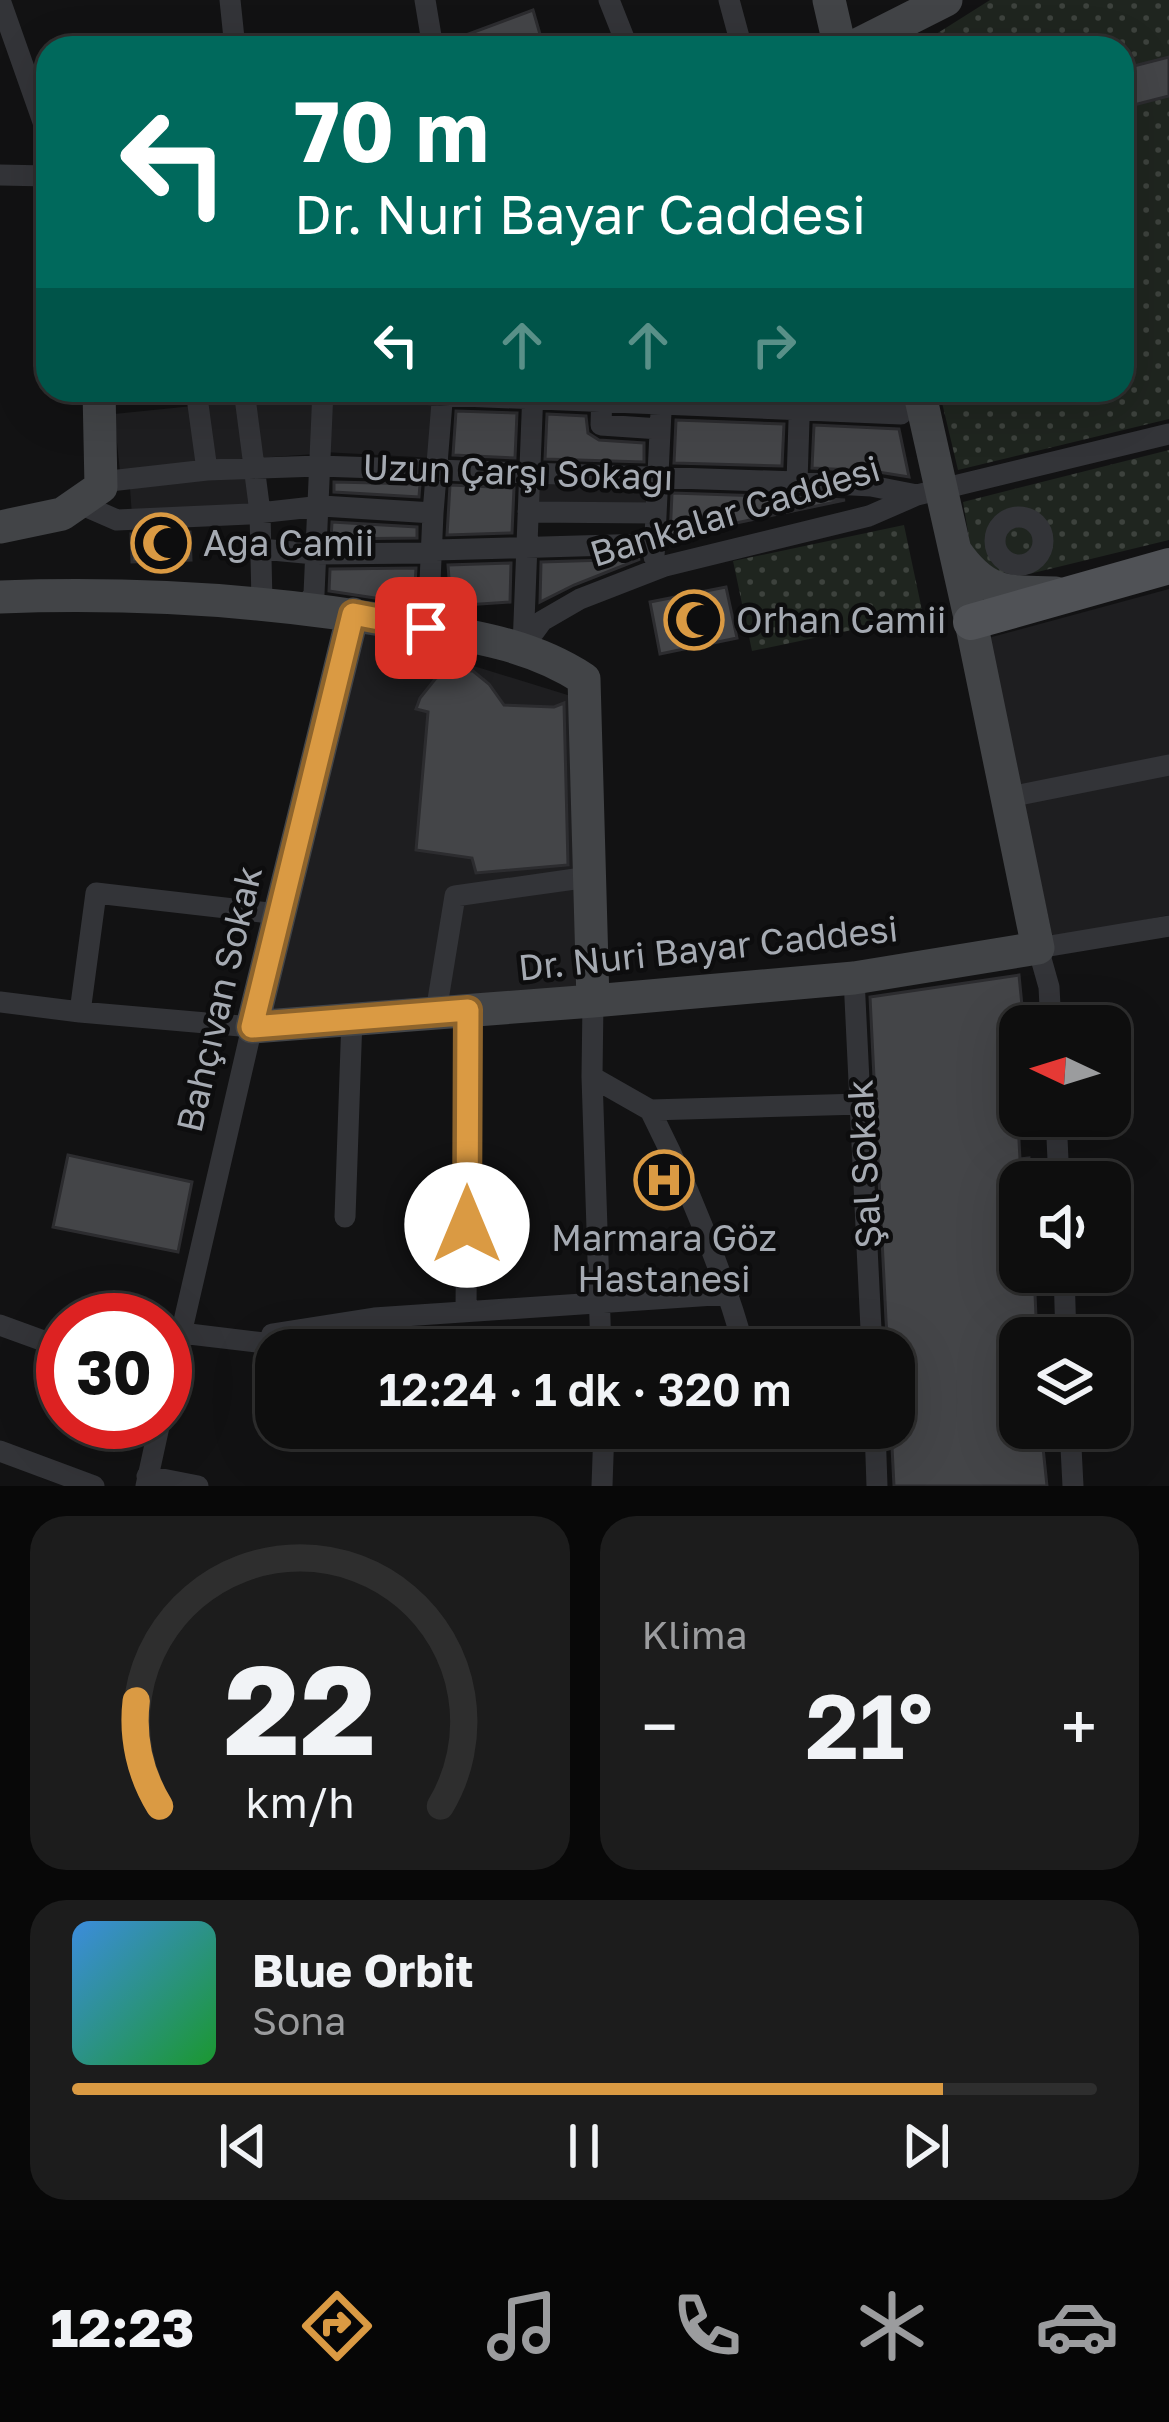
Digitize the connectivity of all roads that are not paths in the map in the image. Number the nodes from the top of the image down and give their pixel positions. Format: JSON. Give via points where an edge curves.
{"nodes":[{"id":1,"x":0,"y":0,"type":"edge"},
{"id":2,"x":230,"y":0,"type":"edge"},
{"id":3,"x":609,"y":0,"type":"edge"},
{"id":4,"x":729,"y":0,"type":"edge"},
{"id":5,"x":830,"y":0,"type":"edge"},
{"id":6,"x":946,"y":0,"type":"edge"},
{"id":7,"x":432,"y":2,"type":"edge"},
{"id":8,"x":234,"y":36,"type":"edge"},
{"id":9,"x":433,"y":36,"type":"edge"},
{"id":10,"x":623,"y":36,"type":"edge"},
{"id":11,"x":739,"y":36,"type":"edge"},
{"id":12,"x":838,"y":36,"type":"edge"},
{"id":13,"x":875,"y":36,"type":"edge"},
{"id":14,"x":36,"y":102,"type":"edge"},
{"id":15,"x":0,"y":175,"type":"edge"},
{"id":16,"x":36,"y":176,"type":"edge"},
{"id":17,"x":99,"y":402,"type":"edge"},
{"id":18,"x":198,"y":402,"type":"edge"},
{"id":19,"x":246,"y":402,"type":"edge"},
{"id":20,"x":322,"y":402,"type":"edge"},
{"id":21,"x":442,"y":402,"type":"edge"},
{"id":22,"x":533,"y":402,"type":"edge"},
{"id":23,"x":602,"y":402,"type":"edge"},
{"id":24,"x":662,"y":402,"type":"edge"},
{"id":25,"x":801,"y":402,"type":"edge"},
{"id":26,"x":910,"y":402,"type":"edge"},
{"id":27,"x":660,"y":429,"type":"junction"},
{"id":28,"x":1169,"y":434,"type":"edge"},
{"id":29,"x":319,"y":466,"type":"junction"},
{"id":30,"x":254,"y":467,"type":"junction"},
{"id":31,"x":436,"y":469,"type":"junction"},
{"id":32,"x":207,"y":470,"type":"junction"},
{"id":33,"x":530,"y":472,"type":"junction"},
{"id":34,"x":1004,"y":476,"type":"junction"},
{"id":35,"x":657,"y":477,"type":"junction"},
{"id":36,"x":797,"y":482,"type":"junction"},
{"id":37,"x":99,"y":488,"type":"junction"},
{"id":38,"x":929,"y":492,"type":"junction"},
{"id":39,"x":317,"y":507,"type":"junction"},
{"id":40,"x":260,"y":512,"type":"junction"},
{"id":41,"x":528,"y":512,"type":"junction"},
{"id":42,"x":433,"y":513,"type":"junction"},
{"id":43,"x":655,"y":513,"type":"junction"},
{"id":44,"x":1015,"y":517,"type":"dead end"},
{"id":45,"x":0,"y":527,"type":"edge"},
{"id":46,"x":528,"y":548,"type":"junction"},
{"id":47,"x":261,"y":549,"type":"junction"},
{"id":48,"x":955,"y":550,"type":"junction"},
{"id":49,"x":430,"y":552,"type":"junction"},
{"id":50,"x":315,"y":554,"type":"junction"},
{"id":51,"x":654,"y":559,"type":"junction"},
{"id":52,"x":1169,"y":566,"type":"edge"},
{"id":53,"x":1071,"y":593,"type":"junction"},
{"id":54,"x":0,"y":597,"type":"edge"},
{"id":55,"x":262,"y":603,"type":"junction"},
{"id":56,"x":305,"y":607,"type":"junction"},
{"id":57,"x":353,"y":614,"type":"junction"},
{"id":58,"x":971,"y":622,"type":"junction"},
{"id":59,"x":426,"y":628,"type":"junction"},
{"id":60,"x":523,"y":647,"type":"junction"},
{"id":61,"x":1169,"y":765,"type":"edge"},
{"id":62,"x":1009,"y":797,"type":"junction"},
{"id":63,"x":590,"y":877,"type":"junction"},
{"id":64,"x":278,"y":914,"type":"junction"},
{"id":65,"x":1169,"y":926,"type":"edge"},
{"id":66,"x":1039,"y":948,"type":"junction"},
{"id":67,"x":854,"y":978,"type":"junction"},
{"id":68,"x":593,"y":1001,"type":"junction"},
{"id":69,"x":0,"y":1002,"type":"edge"},
{"id":70,"x":1050,"y":1005,"type":"edge"},
{"id":71,"x":452,"y":1011,"type":"junction"},
{"id":72,"x":80,"y":1012,"type":"junction"},
{"id":73,"x":352,"y":1018,"type":"junction"},
{"id":74,"x":252,"y":1027,"type":"junction"},
{"id":75,"x":592,"y":1077,"type":"junction"},
{"id":76,"x":862,"y":1104,"type":"junction"},
{"id":77,"x":650,"y":1110,"type":"junction"},
{"id":78,"x":345,"y":1217,"type":"dead end"},
{"id":79,"x":190,"y":1293,"type":"edge"},
{"id":80,"x":729,"y":1294,"type":"junction"},
{"id":81,"x":599,"y":1303,"type":"junction"},
{"id":82,"x":466,"y":1312,"type":"junction"},
{"id":83,"x":0,"y":1324,"type":"edge"},
{"id":84,"x":321,"y":1329,"type":"edge"},
{"id":85,"x":600,"y":1329,"type":"edge"},
{"id":86,"x":739,"y":1329,"type":"edge"},
{"id":87,"x":871,"y":1329,"type":"edge"},
{"id":88,"x":192,"y":1334,"type":"edge"},
{"id":89,"x":36,"y":1338,"type":"edge"},
{"id":90,"x":255,"y":1338,"type":"edge"},
{"id":91,"x":154,"y":1449,"type":"edge"},
{"id":92,"x":603,"y":1449,"type":"edge"},
{"id":93,"x":876,"y":1449,"type":"edge"},
{"id":94,"x":1071,"y":1449,"type":"edge"},
{"id":95,"x":0,"y":1451,"type":"edge"},
{"id":96,"x":146,"y":1481,"type":"edge"},
{"id":97,"x":94,"y":1486,"type":"edge"},
{"id":98,"x":198,"y":1486,"type":"edge"},
{"id":99,"x":602,"y":1486,"type":"edge"},
{"id":100,"x":877,"y":1486,"type":"edge"},
{"id":101,"x":1073,"y":1486,"type":"edge"}],
"edges":[{"from":1,"to":14,"type":"street"},
{"from":2,"to":8,"type":"street"},
{"from":3,"to":10,"type":"street"},
{"from":4,"to":11,"type":"street"},
{"from":5,"to":12,"type":"main road"},
{"from":6,"to":13,"type":"main road"},
{"from":7,"to":9,"type":"street"},
{"from":15,"to":16,"type":"street"},
{"from":17,"to":37,"type":"main road"},
{"from":18,"to":32,"type":"street"},
{"from":19,"to":30,"type":"street"},
{"from":20,"to":29,"type":"street"},
{"from":21,"to":31,"type":"street"},
{"from":22,"to":33,"type":"street"},
{"from":23,"to":27,"type":"street","via":[[602,425]]},
{"from":24,"to":27,"type":"street"},
{"from":25,"to":36,"type":"street"},
{"from":26,"to":38,"type":"main road"},
{"from":27,"to":35,"type":"street"},
{"from":28,"to":34,"type":"street"},
{"from":29,"to":30,"type":"street","name":"Uzun Çarşı Sokağı"},
{"from":29,"to":31,"type":"street","name":"Uzun Çarşı Sokağı"},
{"from":29,"to":39,"type":"street"},
{"from":30,"to":32,"type":"street","name":"Uzun Çarşı Sokağı"},
{"from":30,"to":40,"type":"street"},
{"from":31,"to":33,"type":"street","name":"Uzun Çarşı Sokağı"},
{"from":31,"to":42,"type":"street"},
{"from":32,"to":37,"type":"street","name":"Uzun Çarşı Sokağı"},
{"from":33,"to":35,"type":"street","name":"Uzun Çarşı Sokağı"},
{"from":33,"to":41,"type":"street"},
{"from":34,"to":38,"type":"street"},
{"from":34,"to":44,"type":"street"},
{"from":35,"to":36,"type":"street","name":"Uzun Çarşı Sokağı"},
{"from":35,"to":43,"type":"street"},
{"from":36,"to":38,"type":"street","name":"Uzun Çarşı Sokağı"},
{"from":37,"to":40,"type":"street","via":[[117,520]]},
{"from":37,"to":45,"type":"main road","via":[[62,514]]},
{"from":38,"to":48,"type":"main road"},
{"from":38,"to":51,"type":"street","name":"Bankalar Caddesi","via":[[869,516]]},
{"from":39,"to":40,"type":"street"},
{"from":39,"to":42,"type":"street"},
{"from":39,"to":50,"type":"street"},
{"from":40,"to":47,"type":"street"},
{"from":41,"to":43,"type":"street"},
{"from":41,"to":46,"type":"street"},
{"from":42,"to":49,"type":"street"},
{"from":43,"to":51,"type":"street"},
{"from":46,"to":49,"type":"street"},
{"from":46,"to":51,"type":"street","via":[[648,544]]},
{"from":46,"to":60,"type":"street"},
{"from":47,"to":50,"type":"street"},
{"from":47,"to":55,"type":"street"},
{"from":48,"to":53,"type":"main road","via":[[982,582],[1010,592]]},
{"from":48,"to":58,"type":"main road"},
{"from":49,"to":50,"type":"street"},
{"from":49,"to":59,"type":"street"},
{"from":50,"to":56,"type":"street","via":[[314,594]]},
{"from":51,"to":60,"type":"street","name":"Bankalar Caddesi","via":[[542,622]]},
{"from":52,"to":53,"type":"main road"},
{"from":53,"to":58,"type":"main road"},
{"from":54,"to":55,"type":"main road"},
{"from":55,"to":56,"type":"main road"},
{"from":56,"to":57,"type":"main road"},
{"from":57,"to":59,"type":"main road"},
{"from":57,"to":64,"type":"main road","name":"Bahçıvan Sokak"},
{"from":58,"to":62,"type":"main road"},
{"from":59,"to":60,"type":"main road"},
{"from":60,"to":63,"type":"main road","via":[[584,679]]},
{"from":61,"to":62,"type":"street"},
{"from":62,"to":66,"type":"main road"},
{"from":63,"to":68,"type":"main road"},
{"from":63,"to":71,"type":"street","via":[[455,896]]},
{"from":64,"to":72,"type":"street","via":[[96,893]]},
{"from":64,"to":74,"type":"main road","name":"Bahçıvan Sokak"},
{"from":65,"to":66,"type":"street","name":"Dr. Nuri Bayar Caddesi"},
{"from":66,"to":67,"type":"main road","name":"Dr. Nuri Bayar Caddesi"},
{"from":66,"to":70,"type":"street"},
{"from":67,"to":68,"type":"main road","name":"Dr. Nuri Bayar Caddesi"},
{"from":67,"to":76,"type":"street","name":"Şal Sokak"},
{"from":68,"to":71,"type":"main road","name":"Dr. Nuri Bayar Caddesi"},
{"from":68,"to":75,"type":"street"},
{"from":69,"to":72,"type":"street"},
{"from":71,"to":73,"type":"main road","name":"Dr. Nuri Bayar Caddesi"},
{"from":71,"to":82,"type":"street"},
{"from":72,"to":74,"type":"street"},
{"from":73,"to":74,"type":"main road","name":"Dr. Nuri Bayar Caddesi"},
{"from":73,"to":78,"type":"street"},
{"from":74,"to":79,"type":"street","name":"Bahçıvan Sokak"},
{"from":75,"to":77,"type":"street"},
{"from":75,"to":81,"type":"street"},
{"from":76,"to":77,"type":"street"},
{"from":76,"to":87,"type":"street","name":"Şal Sokak"},
{"from":77,"to":80,"type":"street"},
{"from":80,"to":81,"type":"street"},
{"from":80,"to":86,"type":"street"},
{"from":81,"to":82,"type":"street"},
{"from":81,"to":85,"type":"street"},
{"from":82,"to":84,"type":"street"},
{"from":83,"to":89,"type":"street"},
{"from":88,"to":90,"type":"street"},
{"from":91,"to":96,"type":"street"},
{"from":92,"to":99,"type":"street"},
{"from":93,"to":100,"type":"street"},
{"from":94,"to":101,"type":"street"},
{"from":95,"to":97,"type":"street"},
{"from":96,"to":98,"type":"street"}]}
